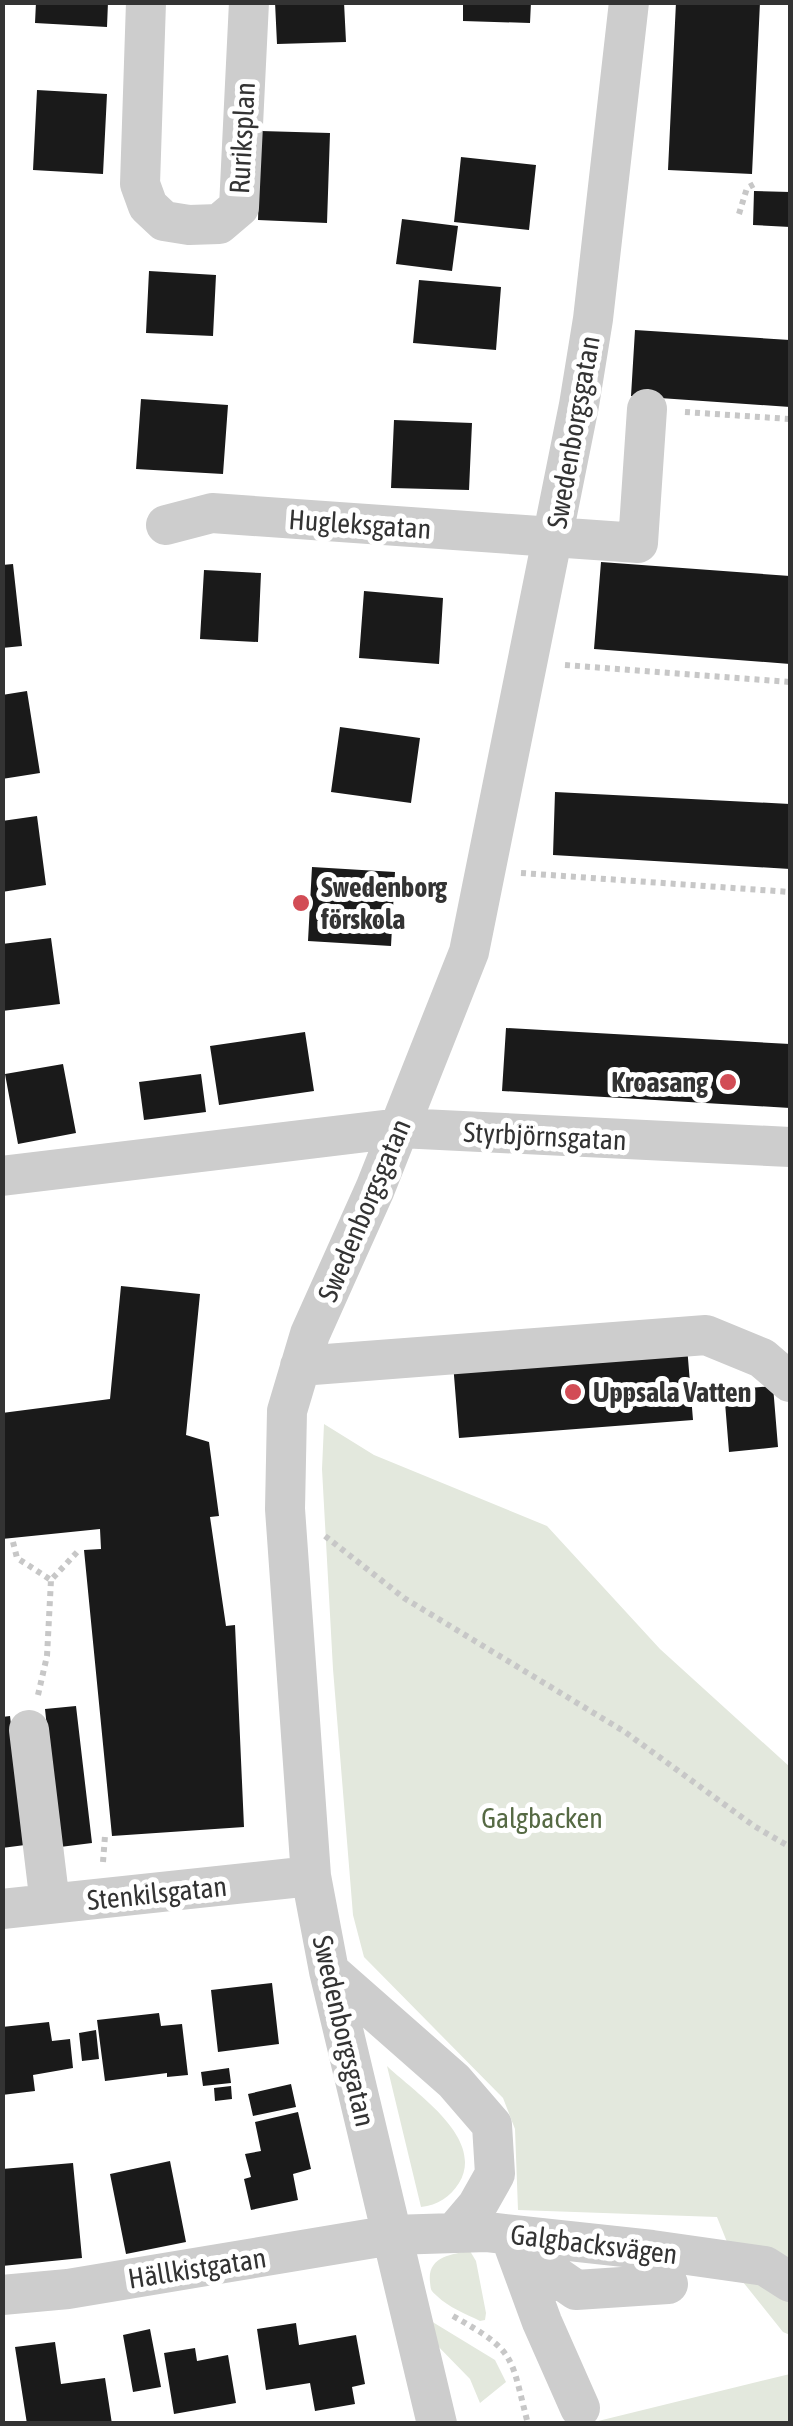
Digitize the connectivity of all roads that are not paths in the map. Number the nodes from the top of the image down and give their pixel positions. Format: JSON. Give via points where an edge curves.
{"nodes":[{"id":1,"x":146,"y":2,"type":"edge"},
{"id":2,"x":249,"y":2,"type":"edge"},
{"id":3,"x":629,"y":2,"type":"edge"},
{"id":4,"x":647,"y":410,"type":"dead end"},
{"id":5,"x":166,"y":525,"type":"dead end"},
{"id":6,"x":554,"y":539,"type":"junction"},
{"id":7,"x":400,"y":1128,"type":"junction"},
{"id":8,"x":790,"y":1147,"type":"edge"},
{"id":9,"x":2,"y":1176,"type":"edge"},
{"id":10,"x":300,"y":1366,"type":"junction"},
{"id":11,"x":790,"y":1382,"type":"edge"},
{"id":12,"x":29,"y":1730,"type":"road end"},
{"id":13,"x":312,"y":1876,"type":"junction"},
{"id":14,"x":50,"y":1904,"type":"junction"},
{"id":15,"x":2,"y":1909,"type":"edge"},
{"id":16,"x":329,"y":1971,"type":"junction"},
{"id":17,"x":454,"y":2232,"type":"junction"},
{"id":18,"x":392,"y":2235,"type":"junction"},
{"id":19,"x":512,"y":2241,"type":"junction"},
{"id":20,"x":790,"y":2282,"type":"edge"},
{"id":21,"x":668,"y":2284,"type":"dead end"},
{"id":22,"x":2,"y":2295,"type":"edge"},
{"id":23,"x":580,"y":2408,"type":"dead end"},
{"id":24,"x":437,"y":2424,"type":"edge"}],
"edges":[{"from":1,"to":2,"type":"street","name":"Ruriksplan","via":[[140,184],[148,206],[164,221],[189,225],[219,224],[239,207]]},
{"from":3,"to":6,"type":"street","name":"Swedenborgsgatan","via":[[593,320]]},
{"from":4,"to":6,"type":"street","name":"Hugleksgatan","via":[[638,543]]},
{"from":5,"to":6,"type":"street","name":"Hugleksgatan","via":[[212,513]]},
{"from":6,"to":7,"type":"street","name":"Swedenborgsgatan","via":[[469,952]]},
{"from":7,"to":8,"type":"street","name":"Styrbjörnsgatan"},
{"from":7,"to":9,"type":"street","name":"Styrbjörnsgatan"},
{"from":7,"to":10,"type":"street","name":"Swedenborgsgatan"},
{"from":10,"to":11,"type":"street","via":[[706,1335],[762,1358]]},
{"from":10,"to":13,"type":"street","name":"Swedenborgsgatan","via":[[287,1410],[286,1510]]},
{"from":12,"to":14,"type":"street"},
{"from":13,"to":14,"type":"street","name":"Stenkilsgatan"},
{"from":13,"to":16,"type":"street","name":"Swedenborgsgatan"},
{"from":14,"to":15,"type":"street","name":"Stenkilsgatan"},
{"from":16,"to":17,"type":"street","via":[[454,2081],[492,2125],[495,2174]]},
{"from":16,"to":18,"type":"street","name":"Swedenborgsgatan"},
{"from":17,"to":18,"type":"street","name":"Galgbacksvägen"},
{"from":17,"to":19,"type":"street","name":"Galgbacksvägen"},
{"from":18,"to":22,"type":"street","name":"Hällkistgatan"},
{"from":18,"to":24,"type":"street","name":"Swedenborgsgatan"},
{"from":19,"to":20,"type":"street","name":"Galgbacksvägen","via":[[764,2266]]},
{"from":19,"to":21,"type":"street","via":[[576,2290]]},
{"from":19,"to":23,"type":"street"}]}
